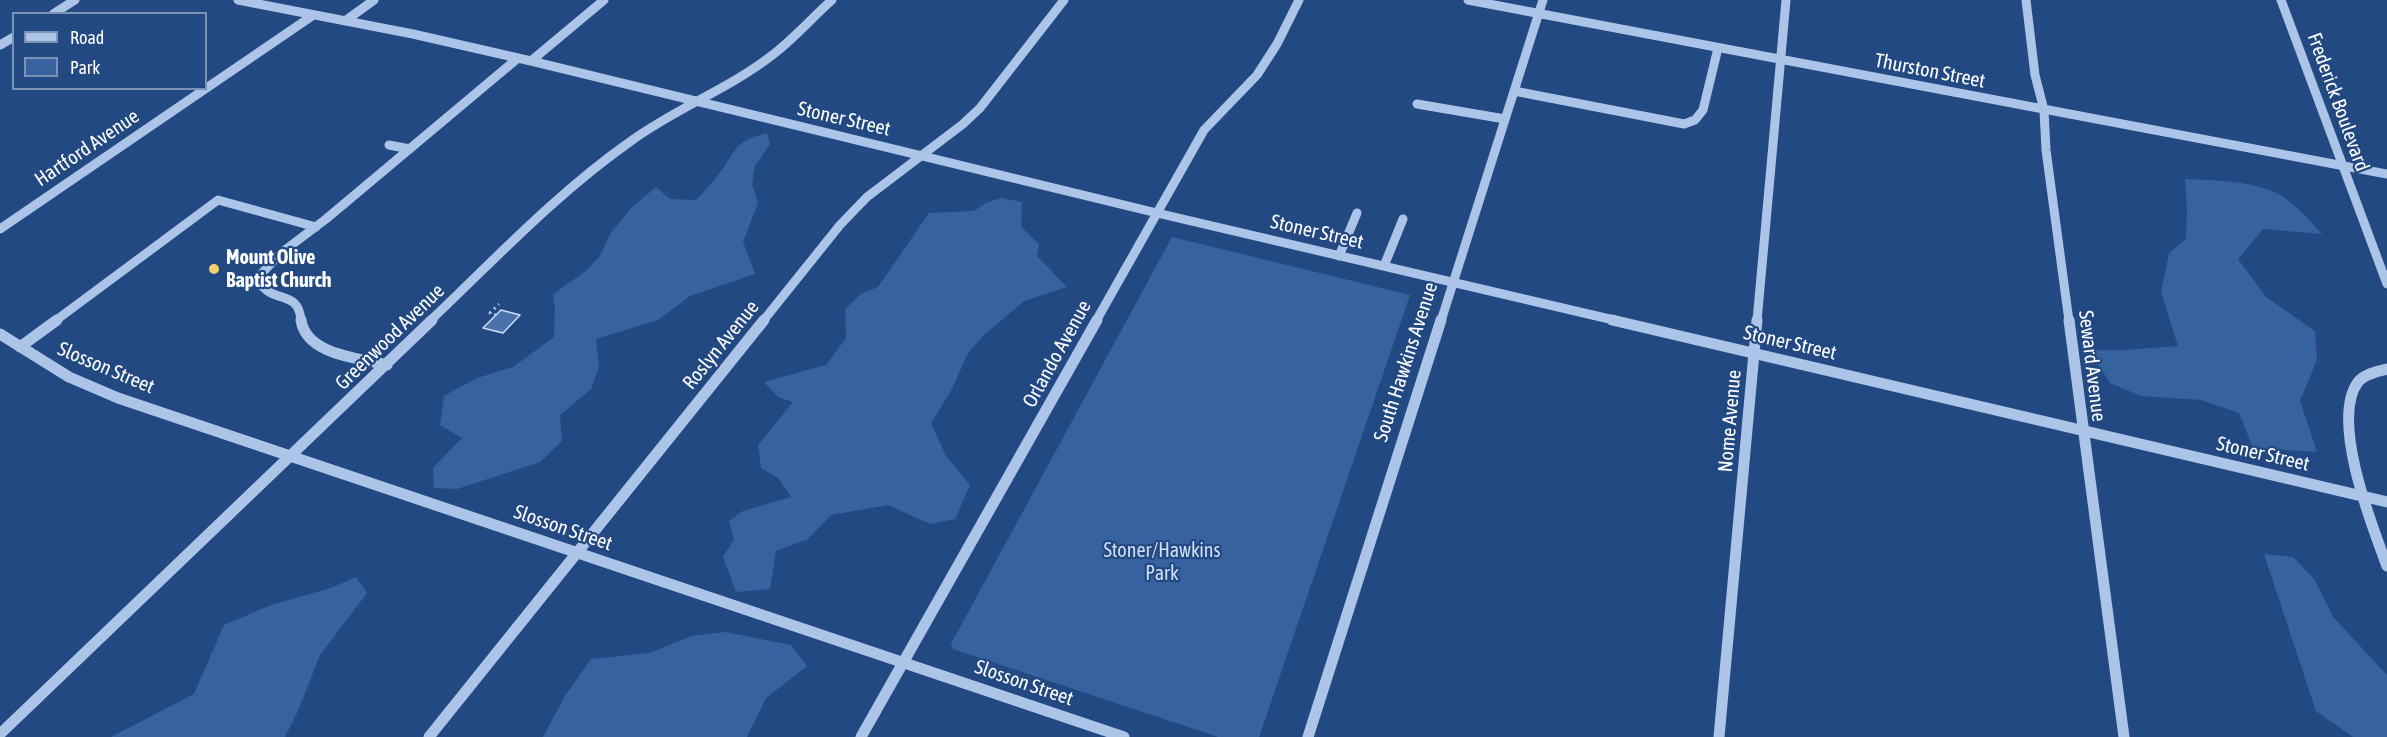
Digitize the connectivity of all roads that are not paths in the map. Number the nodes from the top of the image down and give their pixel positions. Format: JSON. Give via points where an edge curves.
{"nodes":[{"id":1,"x":75,"y":0,"type":"edge"},
{"id":2,"x":238,"y":0,"type":"edge"},
{"id":3,"x":374,"y":0,"type":"edge"},
{"id":4,"x":604,"y":0,"type":"edge"},
{"id":5,"x":832,"y":0,"type":"edge"},
{"id":6,"x":1064,"y":0,"type":"edge"},
{"id":7,"x":1299,"y":0,"type":"edge"},
{"id":8,"x":1468,"y":0,"type":"edge"},
{"id":9,"x":1543,"y":0,"type":"edge"},
{"id":10,"x":1786,"y":0,"type":"edge"},
{"id":11,"x":2025,"y":0,"type":"edge"},
{"id":12,"x":2281,"y":0,"type":"edge"},
{"id":13,"x":56,"y":12,"type":"edge"},
{"id":14,"x":1538,"y":14,"type":"junction"},
{"id":15,"x":312,"y":16,"type":"junction"},
{"id":16,"x":345,"y":21,"type":"junction"},
{"id":17,"x":1718,"y":48,"type":"junction"},
{"id":18,"x":518,"y":58,"type":"junction"},
{"id":19,"x":1781,"y":60,"type":"junction"},
{"id":20,"x":531,"y":61,"type":"junction"},
{"id":21,"x":207,"y":88,"type":"edge"},
{"id":22,"x":204,"y":90,"type":"edge"},
{"id":23,"x":1514,"y":91,"type":"junction"},
{"id":24,"x":695,"y":102,"type":"junction"},
{"id":25,"x":1417,"y":104,"type":"dead end"},
{"id":26,"x":2044,"y":110,"type":"junction"},
{"id":27,"x":1505,"y":119,"type":"junction"},
{"id":28,"x":389,"y":145,"type":"dead end"},
{"id":29,"x":410,"y":149,"type":"junction"},
{"id":30,"x":920,"y":156,"type":"junction"},
{"id":31,"x":2342,"y":166,"type":"junction"},
{"id":32,"x":2387,"y":174,"type":"edge"},
{"id":33,"x":1157,"y":213,"type":"junction"},
{"id":34,"x":1357,"y":213,"type":"dead end"},
{"id":35,"x":1403,"y":219,"type":"dead end"},
{"id":36,"x":316,"y":227,"type":"junction"},
{"id":37,"x":0,"y":230,"type":"edge"},
{"id":38,"x":1339,"y":256,"type":"junction"},
{"id":39,"x":1384,"y":266,"type":"junction"},
{"id":40,"x":1452,"y":282,"type":"junction"},
{"id":41,"x":2387,"y":284,"type":"edge"},
{"id":42,"x":0,"y":334,"type":"edge"},
{"id":43,"x":20,"y":347,"type":"junction"},
{"id":44,"x":1753,"y":353,"type":"junction"},
{"id":45,"x":387,"y":365,"type":"junction"},
{"id":46,"x":2387,"y":369,"type":"edge"},
{"id":47,"x":2082,"y":429,"type":"junction"},
{"id":48,"x":291,"y":456,"type":"junction"},
{"id":49,"x":2363,"y":496,"type":"junction"},
{"id":50,"x":2387,"y":502,"type":"edge"},
{"id":51,"x":577,"y":554,"type":"junction"},
{"id":52,"x":2387,"y":566,"type":"edge"},
{"id":53,"x":904,"y":663,"type":"junction"},
{"id":54,"x":0,"y":734,"type":"edge"},
{"id":55,"x":429,"y":737,"type":"edge"},
{"id":56,"x":861,"y":737,"type":"edge"},
{"id":57,"x":1124,"y":737,"type":"edge"},
{"id":58,"x":1308,"y":737,"type":"edge"},
{"id":59,"x":1719,"y":737,"type":"edge"},
{"id":60,"x":2124,"y":737,"type":"edge"}],
"edges":[{"from":1,"to":13,"type":"street"},
{"from":2,"to":15,"type":"street","name":"Stoner Street"},
{"from":3,"to":16,"type":"street"},
{"from":4,"to":20,"type":"street"},
{"from":5,"to":24,"type":"street","name":"Greenwood Avenue","via":[[775,53]]},
{"from":6,"to":30,"type":"street","name":"Roslyn Avenue","via":[[980,108]]},
{"from":7,"to":33,"type":"street","name":"Orlando Avenue","via":[[1261,69],[1204,130]]},
{"from":8,"to":14,"type":"street","name":"Thurston Street"},
{"from":9,"to":14,"type":"street","name":"South Hawkins Avenue"},
{"from":10,"to":19,"type":"street","name":"Nome Avenue"},
{"from":11,"to":26,"type":"street","name":"Seward Avenue"},
{"from":12,"to":31,"type":"street","name":"Frederick Boulevard"},
{"from":14,"to":17,"type":"street","name":"Thurston Street"},
{"from":14,"to":23,"type":"street","name":"South Hawkins Avenue"},
{"from":15,"to":16,"type":"street","name":"Stoner Street"},
{"from":15,"to":21,"type":"street","name":"Hartford Avenue"},
{"from":16,"to":18,"type":"street","name":"Stoner Street"},
{"from":17,"to":19,"type":"street","name":"Thurston Street"},
{"from":17,"to":23,"type":"street","via":[[1703,110],[1695,120],[1684,124]]},
{"from":18,"to":20,"type":"street","name":"Stoner Street"},
{"from":18,"to":29,"type":"street"},
{"from":19,"to":26,"type":"street","name":"Thurston Street"},
{"from":19,"to":44,"type":"street","name":"Nome Avenue"},
{"from":20,"to":24,"type":"street","name":"Stoner Street"},
{"from":22,"to":37,"type":"street","name":"Hartford Avenue"},
{"from":23,"to":27,"type":"street","name":"South Hawkins Avenue"},
{"from":24,"to":30,"type":"street","name":"Stoner Street"},
{"from":24,"to":45,"type":"street","name":"Greenwood Avenue","via":[[599,164]]},
{"from":25,"to":27,"type":"street"},
{"from":26,"to":31,"type":"street","name":"Thurston Street"},
{"from":26,"to":47,"type":"street","name":"Seward Avenue"},
{"from":27,"to":40,"type":"street","name":"South Hawkins Avenue"},
{"from":28,"to":29,"type":"street"},
{"from":29,"to":36,"type":"street"},
{"from":30,"to":33,"type":"street","name":"Stoner Street"},
{"from":30,"to":51,"type":"street","name":"Roslyn Avenue","via":[[867,197],[840,225]]},
{"from":31,"to":32,"type":"street","name":"Thurston Street"},
{"from":31,"to":41,"type":"street","name":"Frederick Boulevard"},
{"from":33,"to":38,"type":"street","name":"Stoner Street"},
{"from":33,"to":53,"type":"street","name":"Orlando Avenue"},
{"from":34,"to":38,"type":"street"},
{"from":35,"to":39,"type":"street"},
{"from":36,"to":43,"type":"street","via":[[218,200]]},
{"from":36,"to":45,"type":"street","via":[[281,253],[263,272],[260,283],[265,291],[294,301],[301,310],[301,323],[308,338],[321,346]]},
{"from":38,"to":39,"type":"street","name":"Stoner Street"},
{"from":39,"to":40,"type":"street","name":"Stoner Street"},
{"from":40,"to":44,"type":"street","name":"Stoner Street"},
{"from":40,"to":58,"type":"street","name":"South Hawkins Avenue"},
{"from":42,"to":43,"type":"street","name":"Slosson Street"},
{"from":43,"to":48,"type":"street","name":"Slosson Street","via":[[69,377],[118,398]]},
{"from":44,"to":47,"type":"street","name":"Stoner Street"},
{"from":44,"to":59,"type":"street","name":"Nome Avenue"},
{"from":45,"to":48,"type":"street","name":"Greenwood Avenue"},
{"from":46,"to":49,"type":"street","via":[[2358,382],[2351,394],[2347,430]]},
{"from":47,"to":49,"type":"street","name":"Stoner Street"},
{"from":47,"to":60,"type":"street","name":"Seward Avenue"},
{"from":48,"to":51,"type":"street","name":"Slosson Street"},
{"from":48,"to":54,"type":"street","name":"Greenwood Avenue"},
{"from":49,"to":50,"type":"street","name":"Stoner Street"},
{"from":49,"to":52,"type":"street"},
{"from":51,"to":53,"type":"street","name":"Slosson Street"},
{"from":51,"to":55,"type":"street","name":"Roslyn Avenue"},
{"from":53,"to":56,"type":"street","name":"Orlando Avenue"},
{"from":53,"to":57,"type":"street","name":"Slosson Street"}]}
